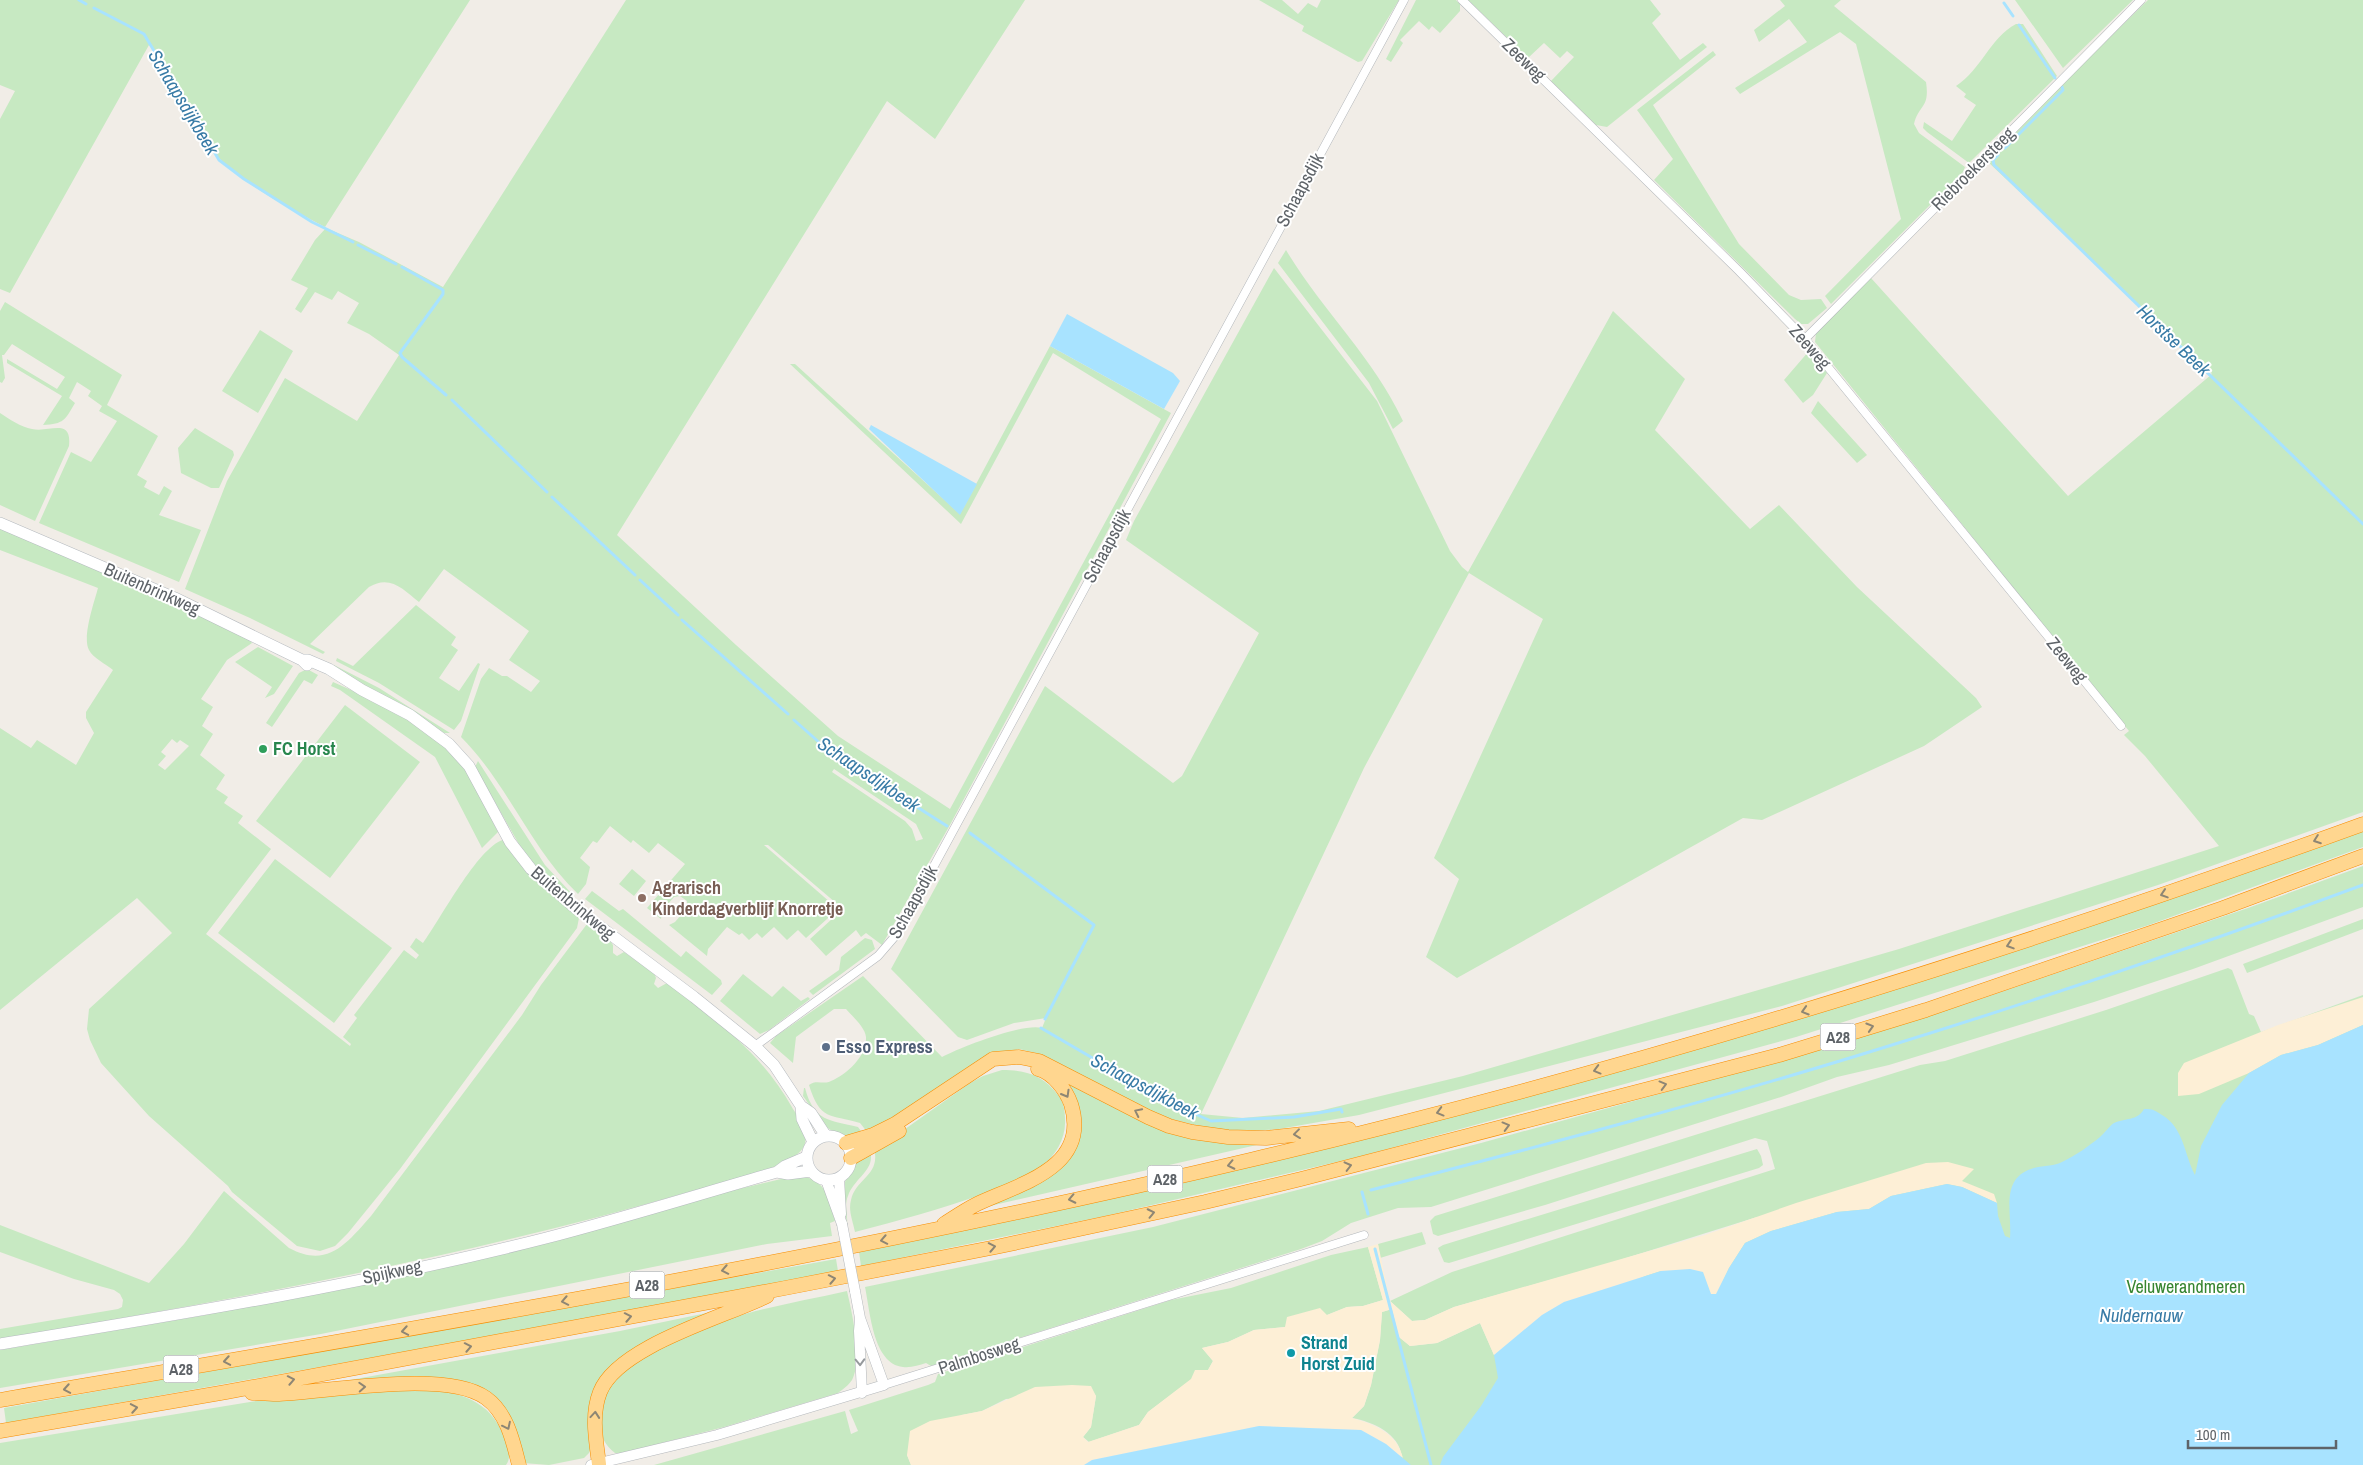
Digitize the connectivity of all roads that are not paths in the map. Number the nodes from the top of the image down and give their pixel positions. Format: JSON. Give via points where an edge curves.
{"nodes":[{"id":1,"x":1404,"y":0,"type":"edge"},
{"id":2,"x":1462,"y":0,"type":"edge"},
{"id":3,"x":2141,"y":0,"type":"edge"},
{"id":4,"x":1805,"y":339,"type":"junction"},
{"id":5,"x":0,"y":523,"type":"edge"},
{"id":6,"x":2121,"y":726,"type":"dead end"},
{"id":7,"x":2363,"y":824,"type":"edge"},
{"id":8,"x":2363,"y":856,"type":"edge"},
{"id":9,"x":755,"y":1046,"type":"junction"},
{"id":10,"x":801,"y":1106,"type":"junction"},
{"id":11,"x":1397,"y":1124,"type":"junction"},
{"id":12,"x":826,"y":1136,"type":"junction"},
{"id":13,"x":813,"y":1142,"type":"junction"},
{"id":14,"x":846,"y":1143,"type":"junction"},
{"id":15,"x":806,"y":1157,"type":"junction"},
{"id":16,"x":851,"y":1158,"type":"junction"},
{"id":17,"x":811,"y":1171,"type":"junction"},
{"id":18,"x":777,"y":1172,"type":"junction"},
{"id":19,"x":840,"y":1178,"type":"junction"},
{"id":20,"x":826,"y":1180,"type":"junction"},
{"id":21,"x":842,"y":1222,"type":"junction"},
{"id":22,"x":932,"y":1230,"type":"junction"},
{"id":23,"x":1364,"y":1235,"type":"dead end"},
{"id":24,"x":784,"y":1288,"type":"junction"},
{"id":25,"x":860,"y":1318,"type":"junction"},
{"id":26,"x":0,"y":1344,"type":"edge"},
{"id":27,"x":884,"y":1385,"type":"junction"},
{"id":28,"x":226,"y":1392,"type":"junction"},
{"id":29,"x":862,"y":1393,"type":"junction"},
{"id":30,"x":0,"y":1400,"type":"edge"},
{"id":31,"x":0,"y":1431,"type":"edge"},
{"id":32,"x":595,"y":1464,"type":"edge"},
{"id":33,"x":518,"y":1465,"type":"edge"}],
"edges":[{"from":1,"to":9,"type":"street","name":"Schaapsdijk","via":[[896,934],[877,957]]},
{"from":2,"to":4,"type":"street","name":"Zeeweg"},
{"from":3,"to":4,"type":"street","name":"Riebroekersteeg"},
{"from":4,"to":6,"type":"street","name":"Zeeweg"},
{"from":5,"to":9,"type":"main road","name":"Buitenbrinkweg","via":[[175,598],[425,724],[450,744],[468,766],[510,842],[543,881]]},
{"from":7,"to":11,"type":"highway","number":"A28","one_way":true,"via":[[2210,879],[1745,1029]]},
{"from":24,"to":8,"type":"highway","number":"A28","one_way":true,"via":[[1205,1202],[1779,1055],[1926,1010],[2223,908]]},
{"from":9,"to":10,"type":"main road","name":"Buitenbrinkweg","via":[[774,1065]]},
{"from":10,"to":12,"type":"main road","name":"Buitenbrinkweg","via":[[811,1113]]},
{"from":10,"to":13,"type":"main road","name":"Buitenbrinkweg","via":[[802,1119]]},
{"from":11,"to":14,"type":"highway","number":"A28","one_way":true,"via":[[1266,1138],[1192,1132],[1169,1126],[1052,1067],[1019,1056],[993,1059],[895,1124]]},
{"from":11,"to":22,"type":"highway","number":"A28","one_way":true,"via":[[1248,1161]]},
{"from":12,"to":13,"type":"main road"},
{"from":12,"to":14,"type":"main road","via":[[837,1137]]},
{"from":13,"to":15,"type":"main road"},
{"from":14,"to":16,"type":"main road"},
{"from":15,"to":17,"type":"main road"},
{"from":15,"to":18,"type":"main road","name":"Spijkweg"},
{"from":16,"to":19,"type":"main road","via":[[846,1173]]},
{"from":16,"to":22,"type":"highway","number":"A28","one_way":true,"via":[[992,1069],[1011,1064],[1026,1066],[1042,1070],[1059,1083],[1074,1112],[1074,1133],[1066,1152],[1052,1169],[975,1205]]},
{"from":17,"to":18,"type":"main road","name":"Spijkweg"},
{"from":17,"to":20,"type":"main road"},
{"from":18,"to":26,"type":"main road","name":"Spijkweg","via":[[573,1230],[459,1258],[276,1296]]},
{"from":19,"to":20,"type":"main road"},
{"from":19,"to":21,"type":"street"},
{"from":20,"to":21,"type":"street"},
{"from":21,"to":25,"type":"street","bridge":true},
{"from":22,"to":30,"type":"highway","number":"A28","one_way":true,"via":[[460,1321]]},
{"from":23,"to":27,"type":"street","name":"Palmbosweg"},
{"from":28,"to":24,"type":"highway","number":"A28","one_way":true},
{"from":32,"to":24,"type":"highway","number":"A28","one_way":true,"via":[[594,1416],[600,1390],[618,1368],[674,1334]]},
{"from":25,"to":27,"type":"street"},
{"from":25,"to":29,"type":"street","one_way":true},
{"from":27,"to":29,"type":"street","name":"Palmbosweg"},
{"from":31,"to":28,"type":"highway","number":"A28","one_way":true},
{"from":28,"to":33,"type":"highway","number":"A28","one_way":true,"via":[[278,1394],[436,1383],[456,1386],[486,1398],[508,1424]]},
{"from":29,"to":32,"type":"street","name":"Palmbosweg","via":[[717,1435]]}]}
